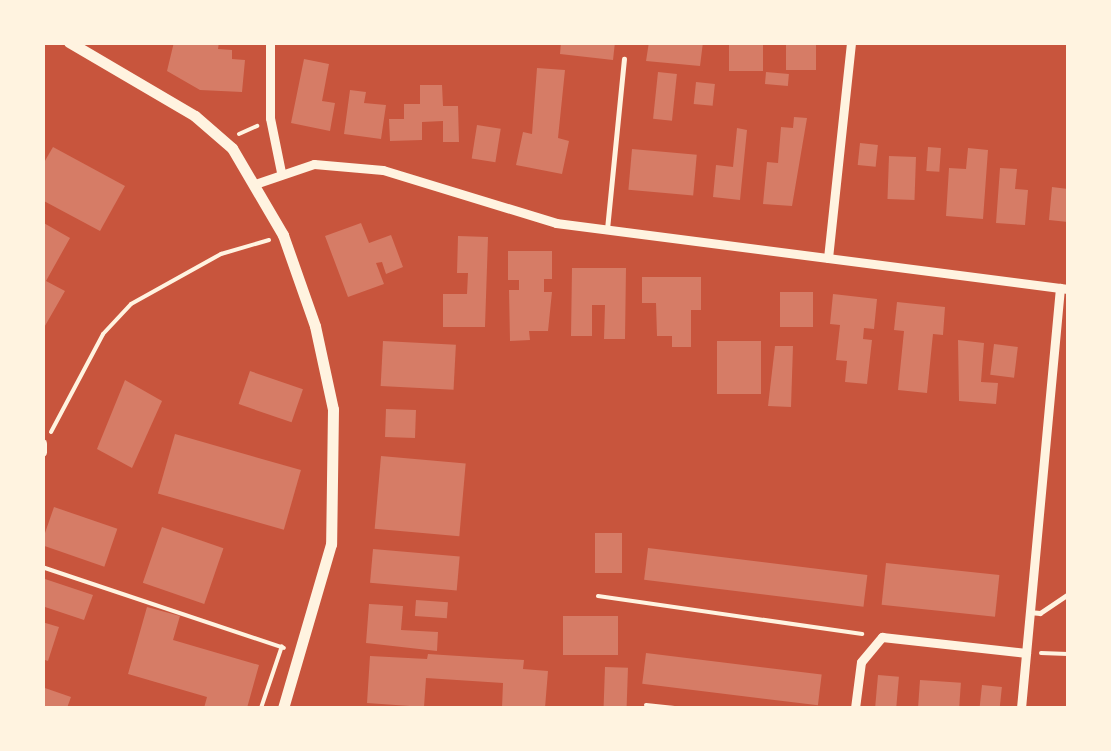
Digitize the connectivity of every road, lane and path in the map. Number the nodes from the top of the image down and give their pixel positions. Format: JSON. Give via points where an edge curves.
{"nodes":[{"id":1,"x":69,"y":42,"type":"edge"},
{"id":2,"x":270,"y":42,"type":"edge"},
{"id":3,"x":850,"y":42,"type":"edge"},
{"id":4,"x":624,"y":59,"type":"dead end"},
{"id":5,"x":270,"y":118,"type":"junction"},
{"id":6,"x":219,"y":137,"type":"junction"},
{"id":7,"x":281,"y":172,"type":"junction"},
{"id":8,"x":258,"y":182,"type":"junction"},
{"id":9,"x":607,"y":229,"type":"junction"},
{"id":10,"x":283,"y":236,"type":"junction"},
{"id":11,"x":828,"y":258,"type":"junction"},
{"id":12,"x":1064,"y":288,"type":"edge"},
{"id":13,"x":43,"y":447,"type":"edge"},
{"id":14,"x":42,"y":567,"type":"edge"},
{"id":15,"x":1068,"y":594,"type":"edge"},
{"id":16,"x":598,"y":596,"type":"dead end"},
{"id":17,"x":1029,"y":612,"type":"junction"},
{"id":18,"x":288,"y":633,"type":"dead end"},
{"id":19,"x":882,"y":637,"type":"junction"},
{"id":20,"x":281,"y":647,"type":"junction"},
{"id":21,"x":1026,"y":653,"type":"junction"},
{"id":22,"x":302,"y":654,"type":"junction"},
{"id":23,"x":1068,"y":654,"type":"edge"},
{"id":24,"x":646,"y":704,"type":"dead end"},
{"id":25,"x":261,"y":708,"type":"edge"},
{"id":26,"x":284,"y":708,"type":"edge"},
{"id":27,"x":677,"y":708,"type":"edge"},
{"id":28,"x":855,"y":708,"type":"edge"},
{"id":29,"x":1021,"y":708,"type":"edge"}],
"edges":[{"from":1,"to":6,"type":"street"},
{"from":2,"to":5,"type":"street"},
{"from":3,"to":11,"type":"street"},
{"from":4,"to":9,"type":"lane"},
{"from":5,"to":6,"type":"path","via":[[247,132]]},
{"from":5,"to":7,"type":"street"},
{"from":6,"to":8,"type":"street"},
{"from":7,"to":8,"type":"street"},
{"from":7,"to":9,"type":"street","via":[[314,164],[383,170],[556,223]]},
{"from":8,"to":10,"type":"street"},
{"from":9,"to":11,"type":"street"},
{"from":10,"to":13,"type":"path","via":[[221,254],[131,304],[103,334]]},
{"from":10,"to":22,"type":"street","via":[[315,326],[333,410],[331,544]]},
{"from":11,"to":12,"type":"street"},
{"from":12,"to":17,"type":"street"},
{"from":14,"to":20,"type":"path"},
{"from":15,"to":17,"type":"lane","via":[[1040,613]]},
{"from":16,"to":19,"type":"path"},
{"from":17,"to":21,"type":"street"},
{"from":18,"to":20,"type":"path"},
{"from":19,"to":21,"type":"street"},
{"from":19,"to":28,"type":"street","via":[[861,662]]},
{"from":20,"to":22,"type":"path"},
{"from":20,"to":25,"type":"path"},
{"from":21,"to":23,"type":"path"},
{"from":21,"to":29,"type":"street"},
{"from":22,"to":26,"type":"street"},
{"from":24,"to":27,"type":"path"}]}
